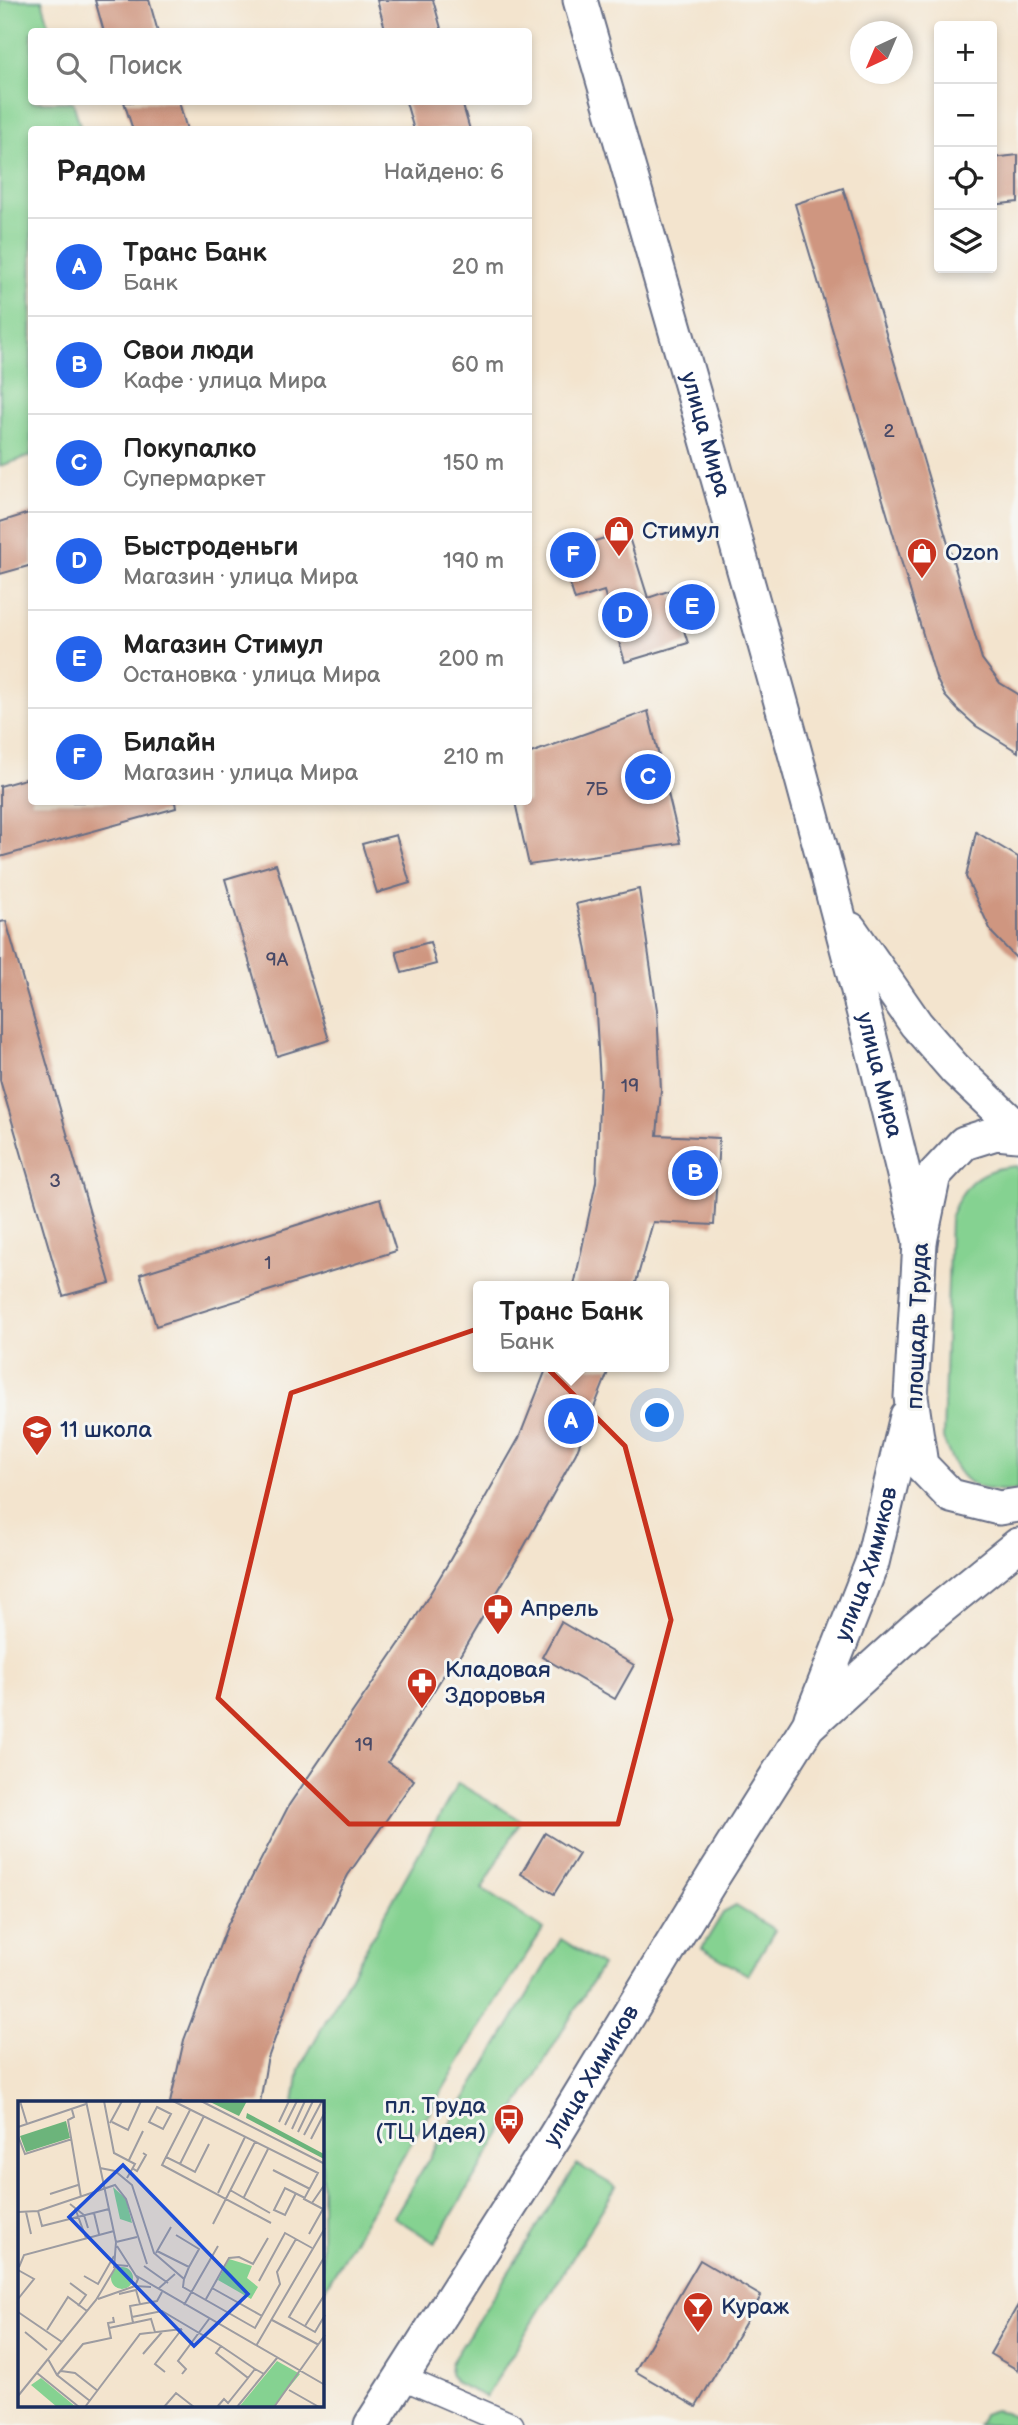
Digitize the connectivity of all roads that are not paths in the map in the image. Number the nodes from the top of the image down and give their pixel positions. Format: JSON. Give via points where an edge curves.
{"nodes":[{"id":1,"x":580,"y":0,"type":"edge"},
{"id":2,"x":837,"y":909,"type":"junction"},
{"id":3,"x":1018,"y":1129,"type":"edge"},
{"id":4,"x":1018,"y":1135,"type":"edge"},
{"id":5,"x":920,"y":1242,"type":"junction"},
{"id":6,"x":911,"y":1397,"type":"junction"},
{"id":7,"x":1018,"y":1505,"type":"edge"},
{"id":8,"x":1018,"y":1545,"type":"edge"},
{"id":9,"x":808,"y":1726,"type":"junction"},
{"id":10,"x":401,"y":2378,"type":"junction"},
{"id":11,"x":371,"y":2425,"type":"edge"},
{"id":12,"x":512,"y":2425,"type":"edge"}],
"edges":[{"from":1,"to":2,"type":"street","name":"улица Мира","via":[[752,592]]},
{"from":2,"to":3,"type":"street","name":"улица Мира","via":[[916,1024]]},
{"from":2,"to":5,"type":"street","name":"улица Мира"},
{"from":4,"to":5,"type":"street","name":"площадь Труда","via":[[996,1133],[964,1143],[934,1175]]},
{"from":5,"to":6,"type":"street","name":"площадь Труда"},
{"from":6,"to":7,"type":"street","name":"площадь Труда","via":[[921,1465],[951,1496],[999,1508]]},
{"from":6,"to":9,"type":"street","name":"улица Химиков","via":[[872,1563]]},
{"from":8,"to":9,"type":"street","name":"улица Химиков","via":[[916,1628]]},
{"from":9,"to":10,"type":"street","name":"улица Химиков"},
{"from":10,"to":11,"type":"street","name":"улица Химиков"},
{"from":10,"to":12,"type":"street"}]}
